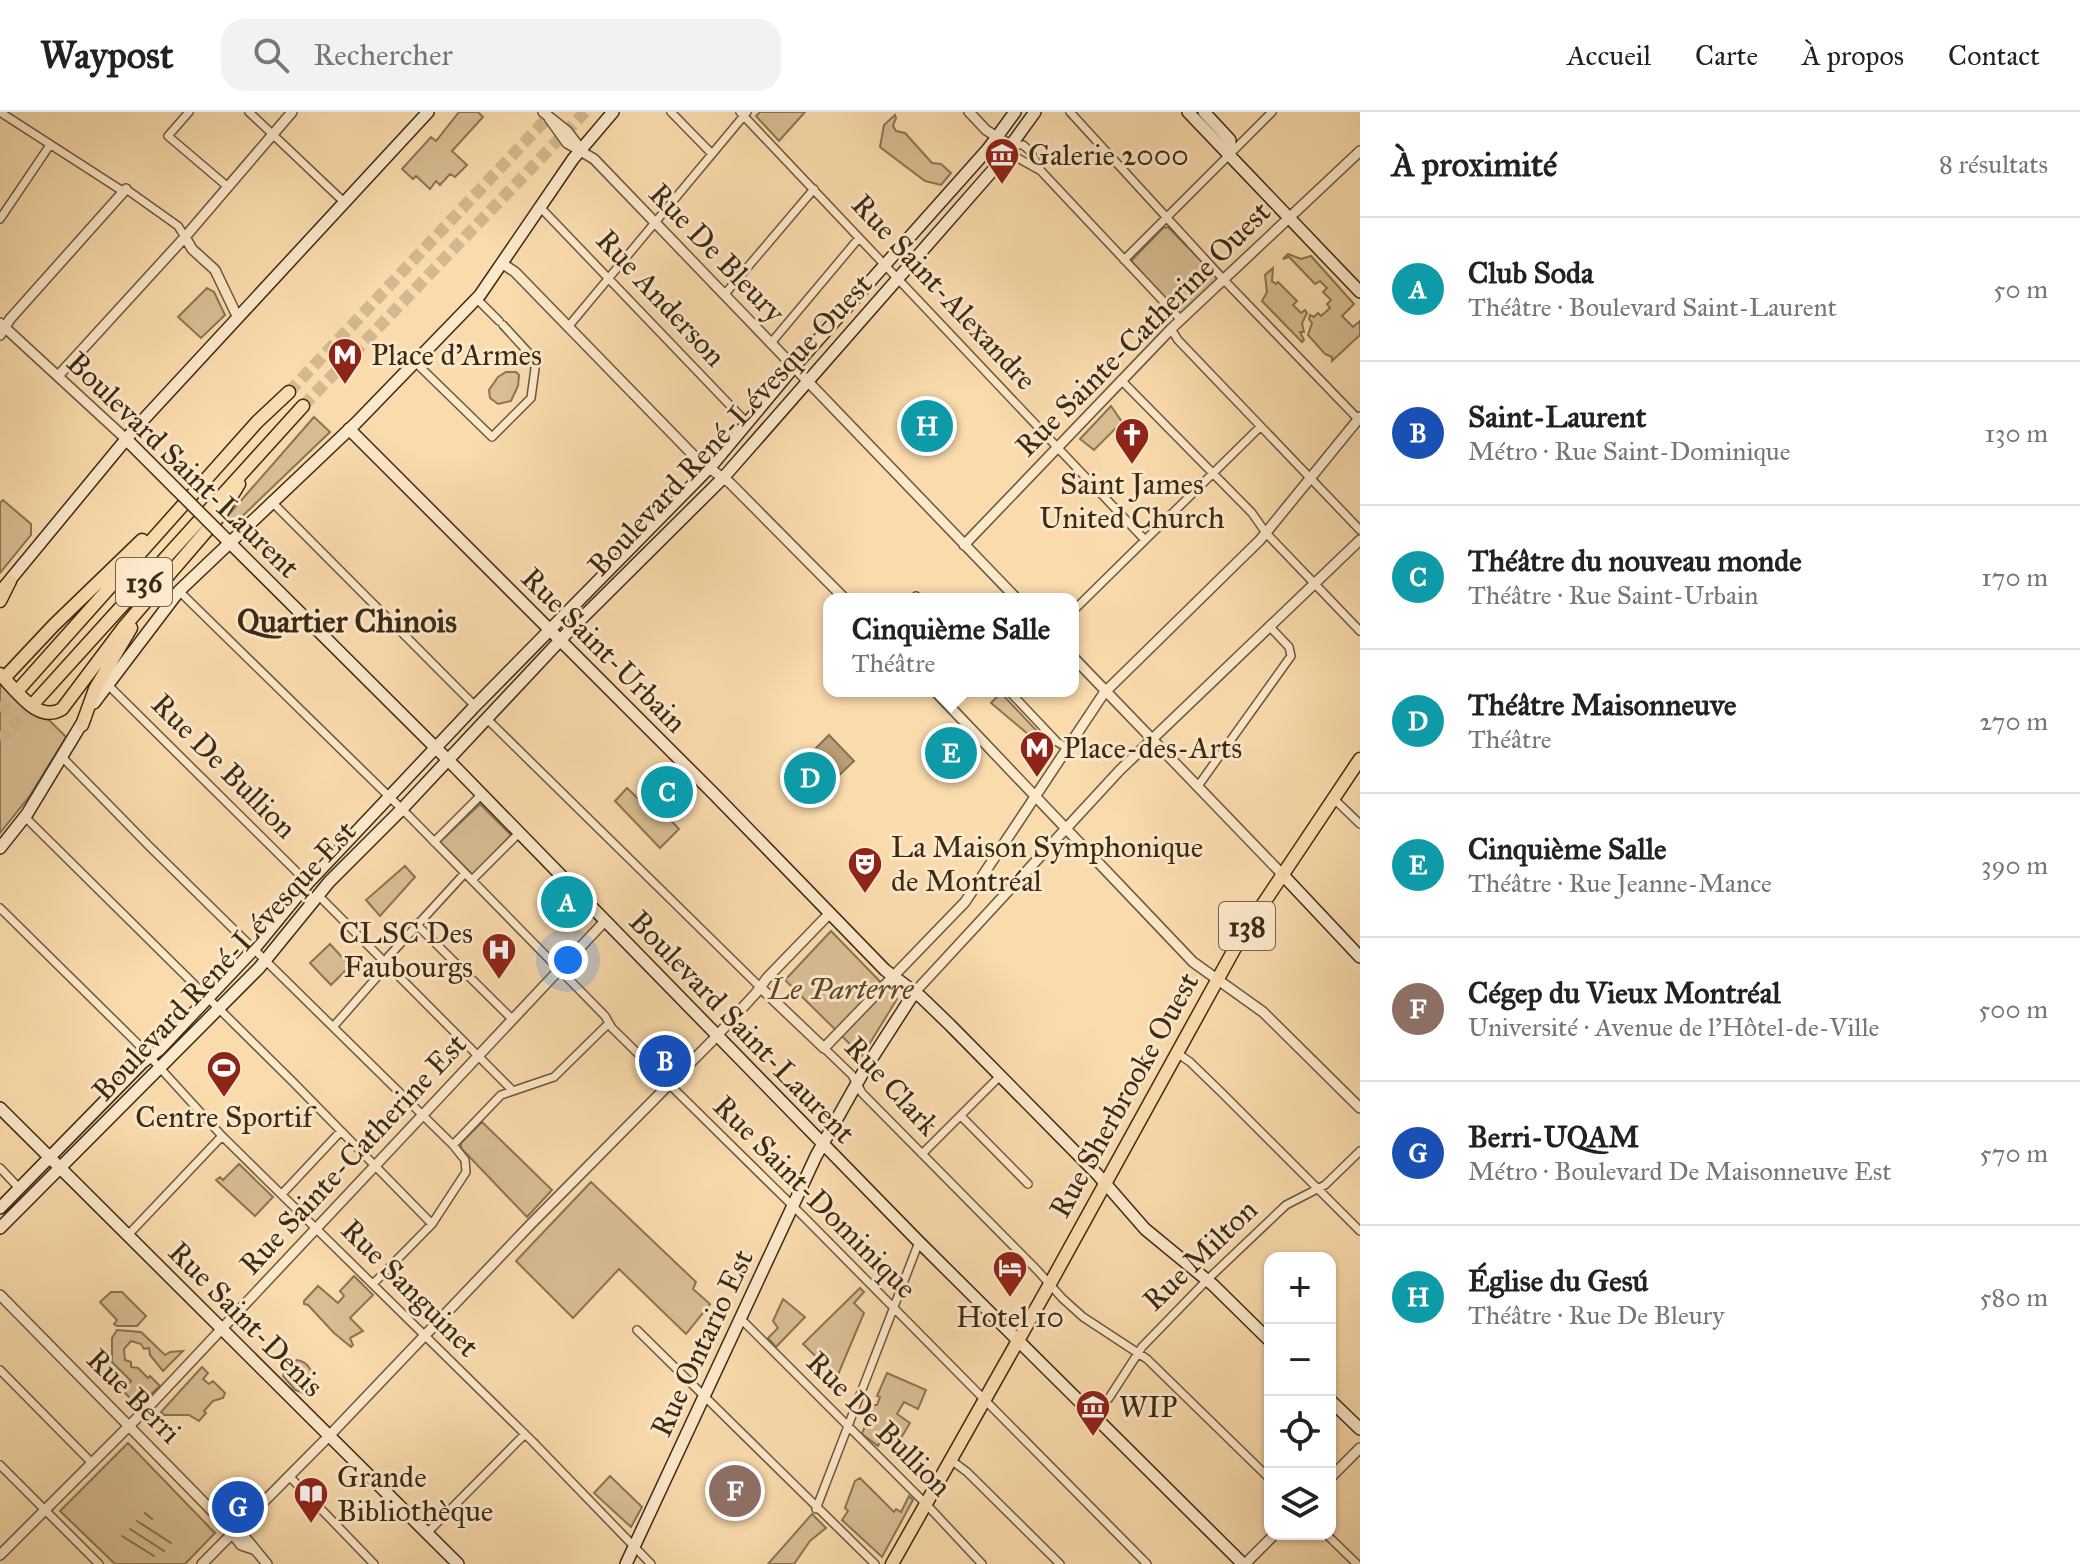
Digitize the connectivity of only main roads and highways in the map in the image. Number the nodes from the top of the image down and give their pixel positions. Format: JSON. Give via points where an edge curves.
{"nodes":[{"id":1,"x":428,"y":112,"type":"edge"},
{"id":2,"x":613,"y":112,"type":"edge"},
{"id":3,"x":1015,"y":112,"type":"edge"},
{"id":4,"x":1035,"y":112,"type":"edge"},
{"id":5,"x":1188,"y":112,"type":"edge"},
{"id":6,"x":1204,"y":112,"type":"edge"},
{"id":7,"x":1230,"y":154,"type":"junction"},
{"id":8,"x":1360,"y":292,"type":"edge"},
{"id":9,"x":289,"y":392,"type":"tunnel mouth"},
{"id":10,"x":303,"y":406,"type":"tunnel mouth"},
{"id":11,"x":349,"y":429,"type":"junction"},
{"id":12,"x":126,"y":439,"type":"junction"},
{"id":13,"x":253,"y":461,"type":"junction"},
{"id":14,"x":205,"y":480,"type":"junction"},
{"id":15,"x":229,"y":542,"type":"junction"},
{"id":16,"x":10,"y":581,"type":"junction"},
{"id":17,"x":0,"y":593,"type":"edge"},
{"id":18,"x":0,"y":601,"type":"edge"},
{"id":19,"x":140,"y":607,"type":"junction"},
{"id":20,"x":550,"y":630,"type":"junction"},
{"id":21,"x":560,"y":641,"type":"junction"},
{"id":22,"x":3,"y":674,"type":"edge"},
{"id":23,"x":20,"y":688,"type":"tunnel mouth"},
{"id":24,"x":34,"y":703,"type":"tunnel mouth"},
{"id":25,"x":82,"y":725,"type":"junction"},
{"id":26,"x":436,"y":748,"type":"junction"},
{"id":27,"x":1360,"y":759,"type":"edge"},
{"id":28,"x":448,"y":760,"type":"junction"},
{"id":29,"x":0,"y":848,"type":"edge"},
{"id":30,"x":1281,"y":873,"type":"junction"},
{"id":31,"x":1360,"y":957,"type":"edge"},
{"id":32,"x":914,"y":993,"type":"junction"},
{"id":33,"x":0,"y":1108,"type":"edge"},
{"id":34,"x":823,"y":1143,"type":"junction"},
{"id":35,"x":51,"y":1157,"type":"junction"},
{"id":36,"x":60,"y":1167,"type":"junction"},
{"id":37,"x":1105,"y":1183,"type":"junction"},
{"id":38,"x":0,"y":1208,"type":"edge"},
{"id":39,"x":0,"y":1228,"type":"edge"},
{"id":40,"x":1264,"y":1335,"type":"edge"},
{"id":41,"x":1018,"y":1340,"type":"junction"},
{"id":42,"x":1336,"y":1406,"type":"edge"},
{"id":43,"x":1360,"y":1429,"type":"edge"},
{"id":44,"x":458,"y":1564,"type":"edge"},
{"id":45,"x":626,"y":1564,"type":"edge"},
{"id":46,"x":892,"y":1564,"type":"edge"},
{"id":47,"x":1244,"y":1564,"type":"edge"}],
"edges":[{"from":1,"to":12,"type":"main road"},
{"from":2,"to":11,"type":"main road","via":[[539,206],[477,299]]},
{"from":3,"to":20,"type":"main road","name":"Boulevard René-Lévesque Ouest","via":[[709,468]]},
{"from":4,"to":21,"type":"main road","name":"Boulevard René-Lévesque Ouest","via":[[993,170],[723,478]]},
{"from":5,"to":7,"type":"main road"},
{"from":6,"to":7,"type":"main road","via":[[1230,140]]},
{"from":7,"to":8,"type":"main road"},
{"from":9,"to":14,"type":"main road","number":"136"},
{"from":10,"to":13,"type":"main road","number":"136"},
{"from":11,"to":15,"type":"main road"},
{"from":11,"to":20,"type":"main road","name":"Rue Saint-Urbain"},
{"from":12,"to":15,"type":"main road","name":"Boulevard Saint-Laurent","bridge":true},
{"from":12,"to":16,"type":"main road"},
{"from":13,"to":19,"type":"main road","via":[[221,514]]},
{"from":13,"to":24,"type":"main road","number":"136"},
{"from":14,"to":22,"type":"main road"},
{"from":14,"to":23,"type":"main road","number":"136"},
{"from":15,"to":25,"type":"main road","via":[[179,591],[106,683]]},
{"from":15,"to":26,"type":"main road","name":"Boulevard Saint-Laurent"},
{"from":16,"to":17,"type":"main road"},
{"from":16,"to":18,"type":"main road"},
{"from":19,"to":22,"type":"main road","via":[[57,712],[37,710]]},
{"from":19,"to":25,"type":"main road","via":[[95,689]]},
{"from":20,"to":21,"type":"main road","name":"Rue Saint-Urbain"},
{"from":20,"to":26,"type":"main road","name":"Boulevard René-Lévesque Ouest"},
{"from":21,"to":28,"type":"main road","name":"Boulevard René-Lévesque Ouest"},
{"from":21,"to":32,"type":"main road","name":"Rue Saint-Urbain"},
{"from":25,"to":29,"type":"main road"},
{"from":26,"to":28,"type":"main road","name":"Boulevard Saint-Laurent"},
{"from":26,"to":35,"type":"main road","name":"Boulevard René-Lévesque Est","via":[[159,1050]]},
{"from":27,"to":30,"type":"main road","name":"Rue Sherbrooke Ouest","number":"138"},
{"from":28,"to":34,"type":"main road","name":"Boulevard Saint-Laurent"},
{"from":28,"to":36,"type":"main road","name":"Boulevard René-Lévesque Est","via":[[318,895],[265,960]]},
{"from":30,"to":31,"type":"main road"},
{"from":30,"to":37,"type":"main road","name":"Rue Sherbrooke Ouest","number":"138"},
{"from":32,"to":34,"type":"main road","name":"Rue Ontario Est"},
{"from":32,"to":37,"type":"main road","name":"Rue Saint-Urbain"},
{"from":33,"to":35,"type":"main road","name":"Rue Saint-Denis"},
{"from":34,"to":41,"type":"main road","name":"Boulevard Saint-Laurent"},
{"from":34,"to":45,"type":"main road","name":"Rue Ontario Est"},
{"from":35,"to":36,"type":"main road","name":"Rue Saint-Denis"},
{"from":35,"to":38,"type":"main road","name":"Boulevard René-Lévesque Est"},
{"from":36,"to":39,"type":"main road","name":"Boulevard René-Lévesque Est"},
{"from":36,"to":44,"type":"main road","name":"Rue Saint-Denis"},
{"from":37,"to":40,"type":"main road","name":"Rue Saint-Urbain","via":[[1150,1234]]},
{"from":37,"to":41,"type":"main road","name":"Rue Sherbrooke Ouest","number":"138"},
{"from":41,"to":46,"type":"main road","number":"138"},
{"from":41,"to":47,"type":"main road","name":"Boulevard Saint-Laurent"},
{"from":42,"to":43,"type":"main road"}]}
